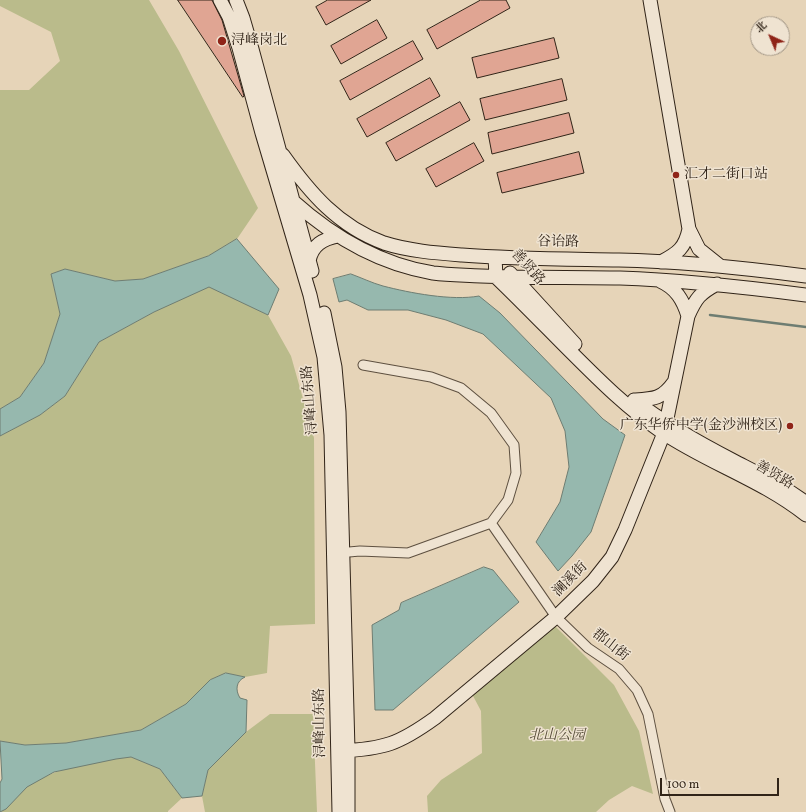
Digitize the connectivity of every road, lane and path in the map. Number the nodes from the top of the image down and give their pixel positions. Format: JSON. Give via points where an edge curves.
{"nodes":[{"id":1,"x":220,"y":0,"type":"edge"},
{"id":2,"x":236,"y":0,"type":"edge"},
{"id":3,"x":650,"y":0,"type":"edge"},
{"id":4,"x":278,"y":146,"type":"junction"},
{"id":5,"x":322,"y":204,"type":"junction"},
{"id":6,"x":289,"y":205,"type":"junction"},
{"id":7,"x":335,"y":216,"type":"junction"},
{"id":8,"x":327,"y":228,"type":"junction"},
{"id":9,"x":689,"y":229,"type":"junction"},
{"id":10,"x":338,"y":236,"type":"junction"},
{"id":11,"x":495,"y":257,"type":"junction"},
{"id":12,"x":309,"y":261,"type":"junction"},
{"id":13,"x":661,"y":262,"type":"junction"},
{"id":14,"x":719,"y":266,"type":"junction"},
{"id":15,"x":806,"y":276,"type":"edge"},
{"id":16,"x":496,"y":277,"type":"junction"},
{"id":17,"x":513,"y":277,"type":"junction"},
{"id":18,"x":544,"y":278,"type":"junction"},
{"id":19,"x":657,"y":280,"type":"junction"},
{"id":20,"x":717,"y":284,"type":"junction"},
{"id":21,"x":806,"y":294,"type":"edge"},
{"id":22,"x":534,"y":300,"type":"junction"},
{"id":23,"x":688,"y":316,"type":"junction"},
{"id":24,"x":364,"y":365,"type":"dead end"},
{"id":25,"x":674,"y":382,"type":"junction"},
{"id":26,"x":634,"y":400,"type":"junction"},
{"id":27,"x":665,"y":428,"type":"junction"},
{"id":28,"x":806,"y":503,"type":"edge"},
{"id":29,"x":806,"y":515,"type":"edge"},
{"id":30,"x":491,"y":523,"type":"junction"},
{"id":31,"x":338,"y":553,"type":"junction"},
{"id":32,"x":556,"y":617,"type":"junction"},
{"id":33,"x":343,"y":751,"type":"junction"},
{"id":34,"x":339,"y":812,"type":"edge"},
{"id":35,"x":348,"y":812,"type":"edge"},
{"id":36,"x":670,"y":812,"type":"edge"}],
"edges":[{"from":1,"to":6,"type":"street","via":[[235,36],[278,187]]},
{"from":2,"to":4,"type":"street","name":"浔峰山东路"},
{"from":3,"to":9,"type":"street"},
{"from":4,"to":5,"type":"street","name":"谷诒路"},
{"from":4,"to":6,"type":"street","name":"浔峰山东路"},
{"from":5,"to":6,"type":"street","via":[[309,200]]},
{"from":5,"to":7,"type":"street","name":"谷诒路"},
{"from":6,"to":8,"type":"street"},
{"from":6,"to":12,"type":"street","name":"浔峰山东路"},
{"from":6,"to":31,"type":"street","name":"浔峰山东路","via":[[324,357]]},
{"from":7,"to":8,"type":"street"},
{"from":7,"to":11,"type":"street","name":"谷诒路","via":[[367,235],[395,246],[428,252]]},
{"from":8,"to":10,"type":"street"},
{"from":9,"to":13,"type":"street","via":[[681,249]]},
{"from":9,"to":14,"type":"street","via":[[699,249]]},
{"from":10,"to":12,"type":"street","via":[[319,243],[313,249]]},
{"from":10,"to":16,"type":"street","via":[[361,249],[412,268],[433,273]]},
{"from":11,"to":13,"type":"street","name":"谷诒路"},
{"from":11,"to":16,"type":"street","name":"善贤路"},
{"from":11,"to":17,"type":"street","name":"善贤路"},
{"from":12,"to":31,"type":"street","name":"浔峰山东路","via":[[328,332],[337,380],[340,420]]},
{"from":13,"to":14,"type":"street","name":"谷诒路"},
{"from":14,"to":15,"type":"street","name":"谷诒路"},
{"from":16,"to":17,"type":"street"},
{"from":16,"to":27,"type":"street","name":"善贤路","via":[[629,407]]},
{"from":17,"to":18,"type":"street"},
{"from":17,"to":22,"type":"street","name":"善贤路"},
{"from":18,"to":19,"type":"street"},
{"from":18,"to":22,"type":"street","via":[[533,288]]},
{"from":19,"to":20,"type":"street"},
{"from":19,"to":23,"type":"street","via":[[674,290],[685,304]]},
{"from":20,"to":21,"type":"street"},
{"from":20,"to":23,"type":"street","name":"澜溪街","via":[[699,295]]},
{"from":22,"to":26,"type":"street","name":"善贤路","via":[[590,360]]},
{"from":23,"to":25,"type":"street","name":"澜溪街"},
{"from":24,"to":30,"type":"street","via":[[431,376],[461,388],[491,413],[514,445],[516,473],[508,500]]},
{"from":25,"to":26,"type":"street","via":[[663,395]]},
{"from":25,"to":27,"type":"street","name":"澜溪街"},
{"from":26,"to":27,"type":"street","name":"善贤路"},
{"from":27,"to":28,"type":"street","name":"善贤路","via":[[689,437]]},
{"from":27,"to":29,"type":"street","name":"善贤路","via":[[690,449],[766,489]]},
{"from":27,"to":32,"type":"street","name":"澜溪街","via":[[612,557],[593,581]]},
{"from":30,"to":31,"type":"street","via":[[408,553]]},
{"from":30,"to":32,"type":"street","name":"郡山街"},
{"from":31,"to":33,"type":"street","name":"浔峰山东路"},
{"from":32,"to":33,"type":"street","name":"澜溪街","via":[[418,730],[378,748]]},
{"from":32,"to":36,"type":"street","name":"郡山街","via":[[588,648],[619,669],[636,690],[648,714],[665,799]]},
{"from":33,"to":34,"type":"street","name":"浔峰山东路"},
{"from":33,"to":35,"type":"street","name":"浔峰山东路"}]}
